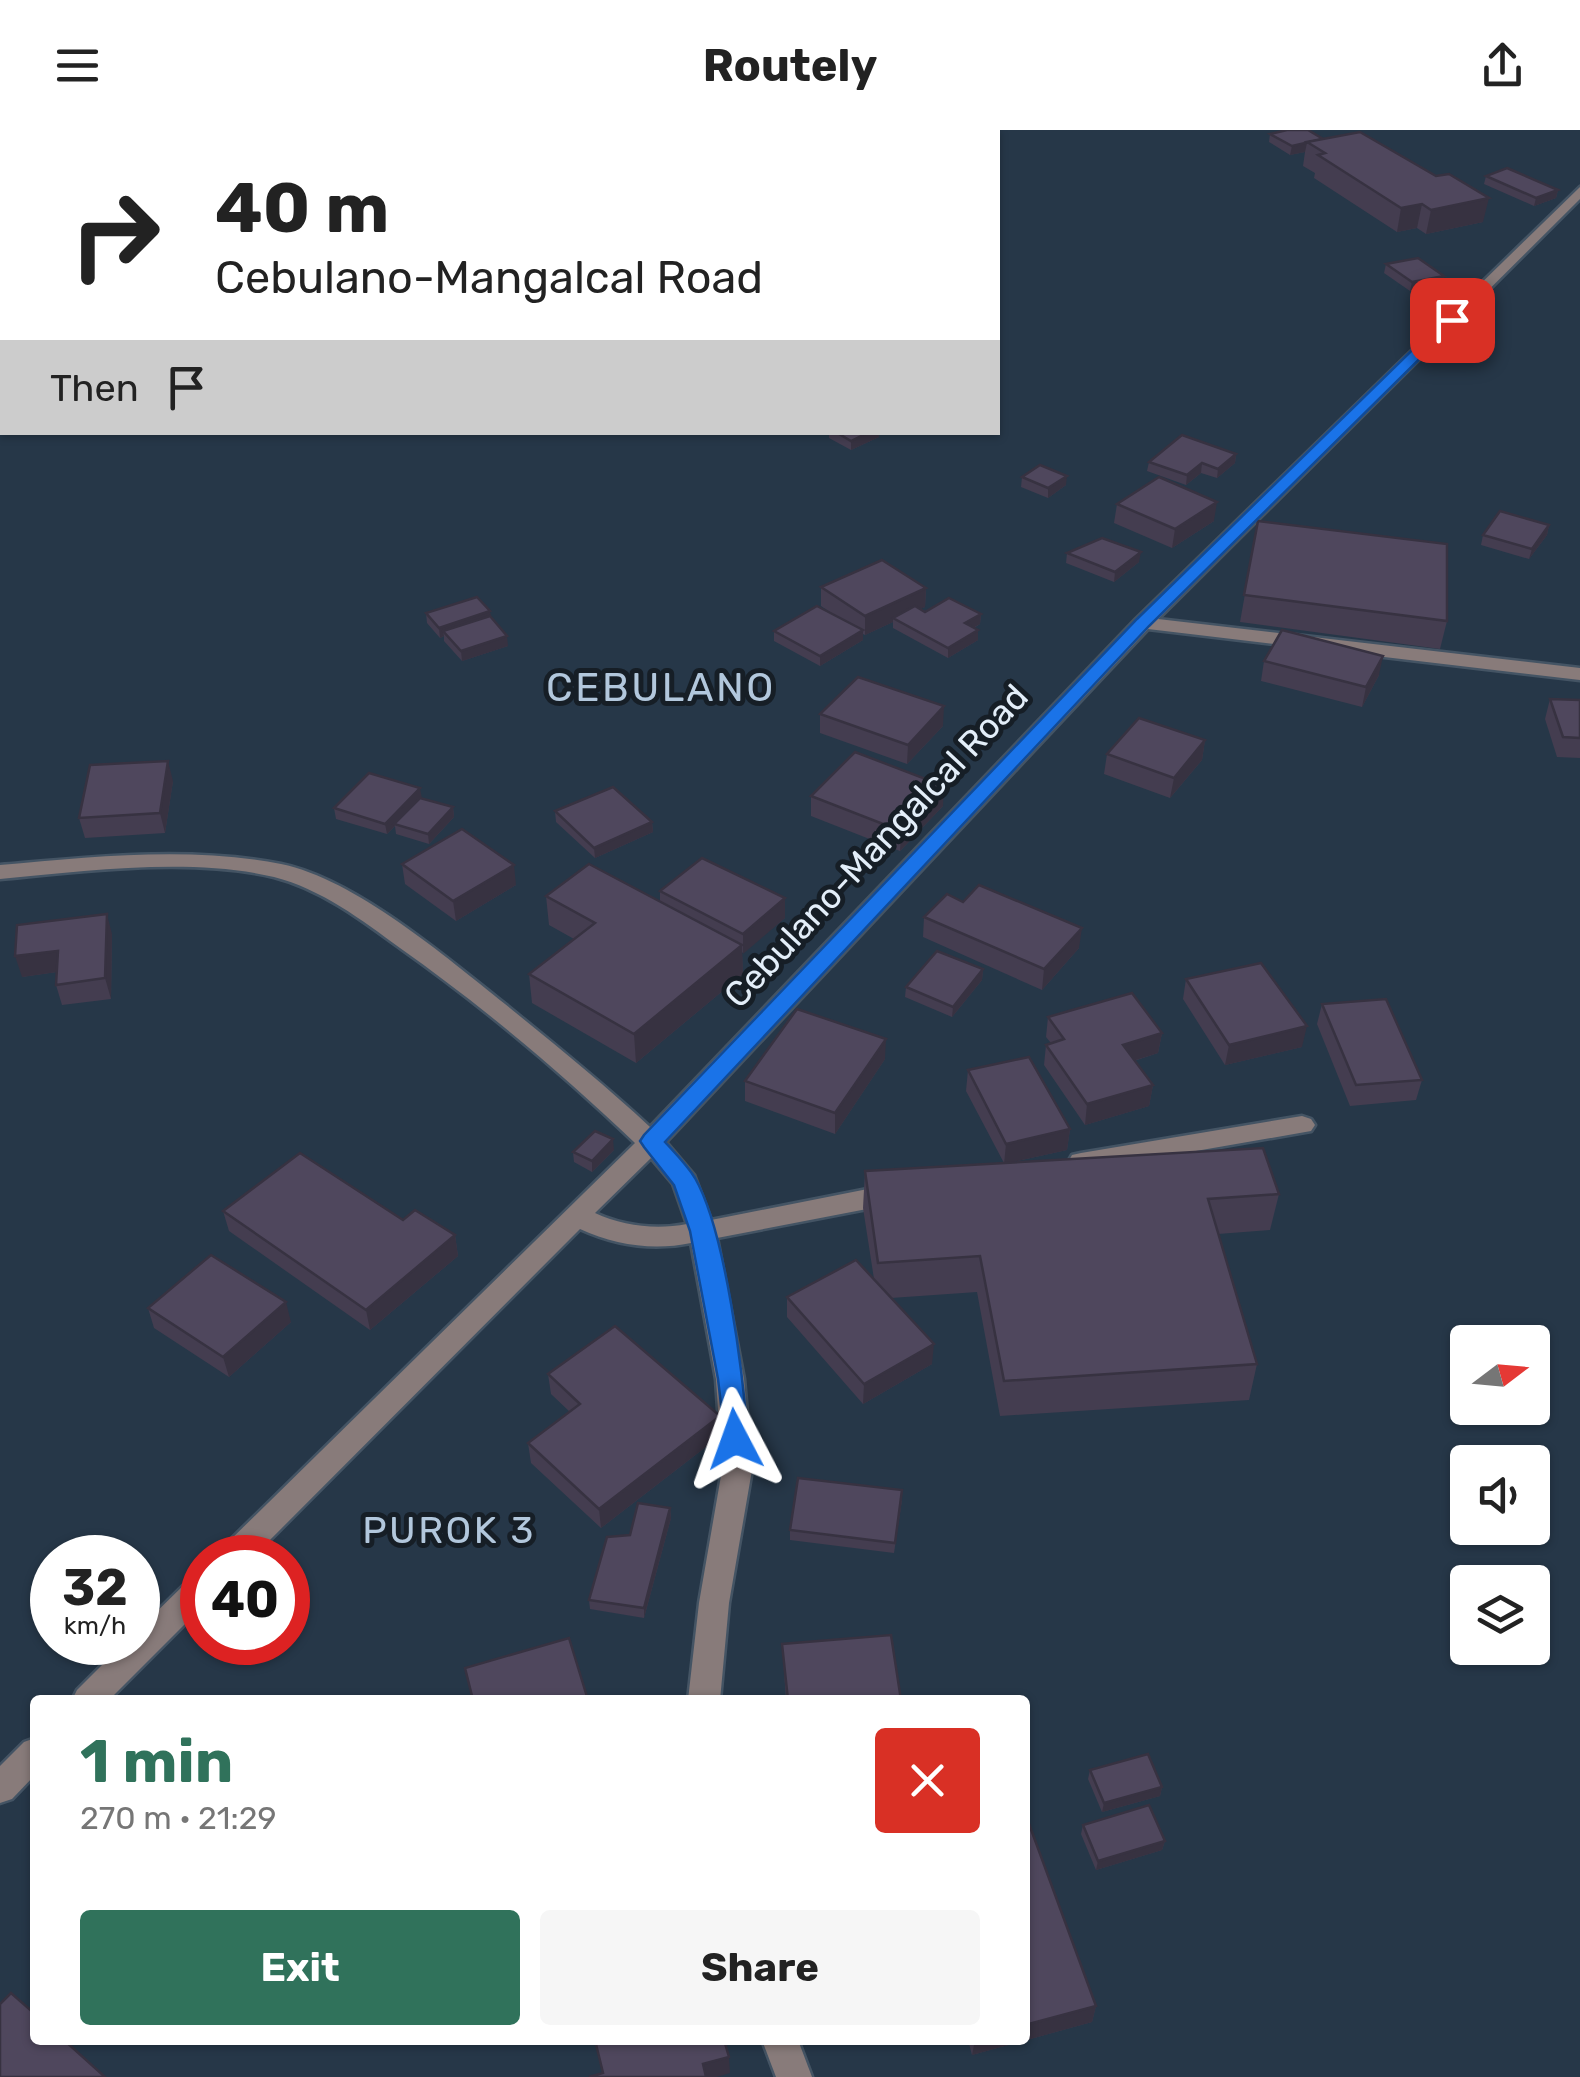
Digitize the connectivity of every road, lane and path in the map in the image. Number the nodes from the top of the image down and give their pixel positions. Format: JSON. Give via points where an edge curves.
{"nodes":[{"id":1,"x":1580,"y":191,"type":"edge"},
{"id":2,"x":1143,"y":622,"type":"junction"},
{"id":3,"x":1580,"y":674,"type":"edge"},
{"id":4,"x":0,"y":872,"type":"edge"},
{"id":5,"x":1302,"y":1125,"type":"dead end"},
{"id":6,"x":652,"y":1141,"type":"junction"},
{"id":7,"x":1063,"y":1165,"type":"edge"},
{"id":8,"x":916,"y":1190,"type":"edge"},
{"id":9,"x":576,"y":1216,"type":"junction"},
{"id":10,"x":702,"y":1231,"type":"junction"},
{"id":11,"x":255,"y":1535,"type":"edge"},
{"id":12,"x":180,"y":1609,"type":"edge"},
{"id":13,"x":93,"y":1695,"type":"edge"},
{"id":14,"x":705,"y":1695,"type":"edge"},
{"id":15,"x":30,"y":1758,"type":"edge"},
{"id":16,"x":0,"y":1788,"type":"edge"},
{"id":17,"x":782,"y":2045,"type":"edge"},
{"id":18,"x":794,"y":2077,"type":"edge"}],
"edges":[{"from":1,"to":2,"type":"street","name":"Cebulano-Mangalcal Road"},
{"from":2,"to":3,"type":"street"},
{"from":2,"to":6,"type":"street","name":"Cebulano-Mangalcal Road"},
{"from":4,"to":6,"type":"street","via":[[210,862],[280,870],[350,901],[446,969]]},
{"from":5,"to":7,"type":"street"},
{"from":6,"to":9,"type":"street","name":"Cebulano-Mangalcal Road"},
{"from":6,"to":10,"type":"street","via":[[685,1182]]},
{"from":8,"to":10,"type":"street"},
{"from":9,"to":10,"type":"street","via":[[639,1237]]},
{"from":9,"to":11,"type":"street","name":"Cebulano-Mangalcal Road"},
{"from":10,"to":14,"type":"street","via":[[730,1379],[738,1470]]},
{"from":12,"to":13,"type":"street"},
{"from":15,"to":16,"type":"street"},
{"from":17,"to":18,"type":"street"}]}
